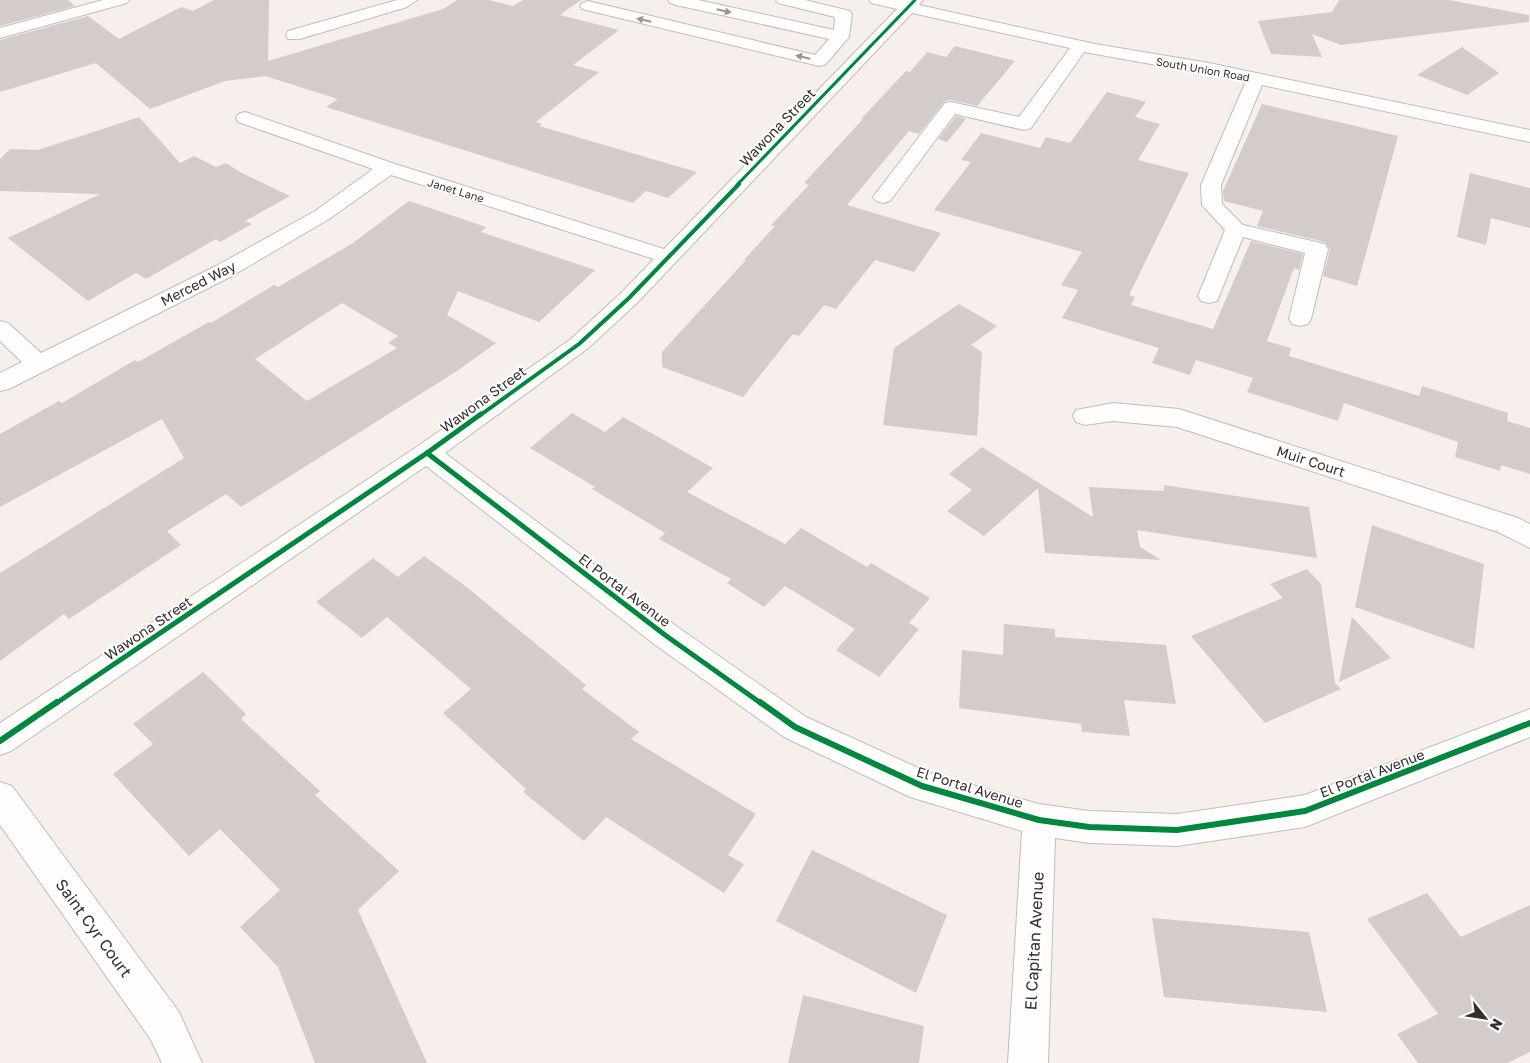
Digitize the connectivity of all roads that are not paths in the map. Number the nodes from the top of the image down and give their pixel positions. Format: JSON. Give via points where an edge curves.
{"nodes":[{"id":1,"x":121,"y":0,"type":"edge"},
{"id":2,"x":409,"y":0,"type":"edge"},
{"id":3,"x":597,"y":0,"type":"edge"},
{"id":4,"x":676,"y":0,"type":"edge"},
{"id":5,"x":784,"y":0,"type":"edge"},
{"id":6,"x":877,"y":0,"type":"edge"},
{"id":7,"x":911,"y":3,"type":"edge"},
{"id":8,"x":0,"y":33,"type":"edge"},
{"id":9,"x":294,"y":35,"type":"dead end"},
{"id":10,"x":841,"y":37,"type":"junction"},
{"id":11,"x":1080,"y":46,"type":"junction"},
{"id":12,"x":1256,"y":78,"type":"junction"},
{"id":13,"x":245,"y":118,"type":"dead end"},
{"id":14,"x":1530,"y":136,"type":"edge"},
{"id":15,"x":388,"y":168,"type":"junction"},
{"id":16,"x":883,"y":197,"type":"dead end"},
{"id":17,"x":1236,"y":229,"type":"junction"},
{"id":18,"x":668,"y":257,"type":"junction"},
{"id":19,"x":1209,"y":296,"type":"dead end"},
{"id":20,"x":1300,"y":319,"type":"dead end"},
{"id":21,"x":0,"y":328,"type":"edge"},
{"id":22,"x":38,"y":363,"type":"junction"},
{"id":23,"x":0,"y":383,"type":"edge"},
{"id":24,"x":1085,"y":416,"type":"dead end"},
{"id":25,"x":427,"y":453,"type":"junction"},
{"id":26,"x":1530,"y":536,"type":"edge"},
{"id":27,"x":1530,"y":723,"type":"edge"},
{"id":28,"x":0,"y":741,"type":"edge"},
{"id":29,"x":0,"y":797,"type":"edge"},
{"id":30,"x":1039,"y":820,"type":"junction"},
{"id":31,"x":182,"y":1063,"type":"edge"},
{"id":32,"x":1028,"y":1063,"type":"edge"}],
"edges":[{"from":1,"to":8,"type":"street"},
{"from":2,"to":9,"type":"street"},
{"from":10,"to":3,"type":"street","one_way":true,"via":[[819,61],[588,6]]},
{"from":4,"to":10,"type":"street","one_way":true},
{"from":5,"to":10,"type":"street","via":[[844,14]]},
{"from":6,"to":7,"type":"street","name":"South Union Road"},
{"from":7,"to":11,"type":"street","name":"South Union Road"},
{"from":7,"to":18,"type":"street","name":"Wawona Street"},
{"from":11,"to":12,"type":"street","name":"South Union Road"},
{"from":11,"to":16,"type":"street","via":[[1024,124],[951,107]]},
{"from":12,"to":14,"type":"street","name":"South Union Road"},
{"from":12,"to":17,"type":"street","via":[[1211,185],[1212,205]]},
{"from":13,"to":15,"type":"street","name":"Janet Lane"},
{"from":15,"to":18,"type":"street","name":"Janet Lane"},
{"from":15,"to":22,"type":"street","name":"Merced Way","via":[[322,215],[224,271]]},
{"from":17,"to":19,"type":"street"},
{"from":17,"to":20,"type":"street","via":[[1317,249]]},
{"from":18,"to":25,"type":"street","name":"Wawona Street","via":[[579,344]]},
{"from":21,"to":22,"type":"street"},
{"from":22,"to":23,"type":"street","name":"Merced Way"},
{"from":24,"to":26,"type":"street","name":"Muir Court","via":[[1113,412],[1178,418],[1508,525]]},
{"from":25,"to":28,"type":"street","name":"Wawona Street"},
{"from":25,"to":30,"type":"street","name":"El Portal Avenue","via":[[665,635],[795,727],[922,786]]},
{"from":27,"to":30,"type":"street","name":"El Portal Avenue","via":[[1305,811],[1177,830],[1089,827]]},
{"from":29,"to":31,"type":"street","name":"Saint Cyr Court","via":[[165,1026]]},
{"from":30,"to":32,"type":"street","name":"El Capitan Avenue"}]}
